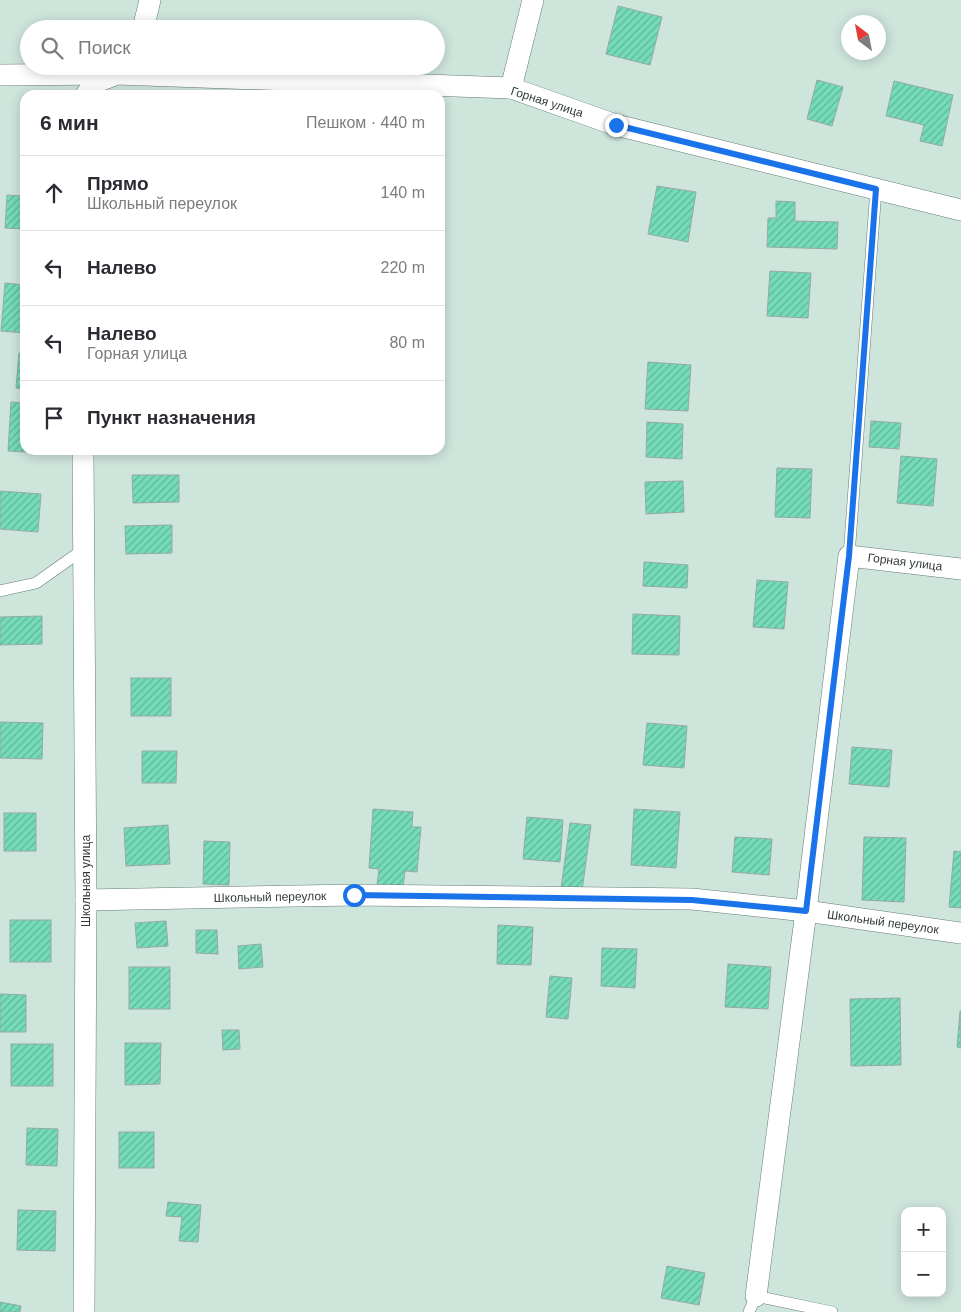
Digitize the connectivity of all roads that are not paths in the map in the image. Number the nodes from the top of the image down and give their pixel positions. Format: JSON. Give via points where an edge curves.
{"nodes":[{"id":1,"x":150,"y":0,"type":"edge"},
{"id":2,"x":533,"y":0,"type":"edge"},
{"id":3,"x":145,"y":20,"type":"edge"},
{"id":4,"x":20,"y":74,"type":"edge"},
{"id":5,"x":0,"y":75,"type":"edge"},
{"id":6,"x":112,"y":75,"type":"edge"},
{"id":7,"x":229,"y":75,"type":"edge"},
{"id":8,"x":511,"y":88,"type":"junction"},
{"id":9,"x":90,"y":89,"type":"edge"},
{"id":10,"x":876,"y":189,"type":"junction"},
{"id":11,"x":961,"y":210,"type":"edge"},
{"id":12,"x":83,"y":455,"type":"edge"},
{"id":13,"x":84,"y":549,"type":"junction"},
{"id":14,"x":849,"y":556,"type":"junction"},
{"id":15,"x":961,"y":569,"type":"edge"},
{"id":16,"x":0,"y":591,"type":"edge"},
{"id":17,"x":86,"y":900,"type":"junction"},
{"id":18,"x":806,"y":911,"type":"junction"},
{"id":19,"x":961,"y":933,"type":"edge"},
{"id":20,"x":752,"y":1304,"type":"edge"},
{"id":21,"x":84,"y":1312,"type":"edge"},
{"id":22,"x":832,"y":1312,"type":"edge"}],
"edges":[{"from":1,"to":3,"type":"street"},
{"from":2,"to":8,"type":"street"},
{"from":4,"to":5,"type":"street"},
{"from":6,"to":9,"type":"street","name":"Горная улица"},
{"from":7,"to":8,"type":"street","name":"Горная улица"},
{"from":8,"to":10,"type":"street","name":"Горная улица","via":[[616,125]]},
{"from":10,"to":11,"type":"street","name":"Горная улица"},
{"from":10,"to":14,"type":"lane"},
{"from":12,"to":13,"type":"street","name":"Школьная улица"},
{"from":13,"to":16,"type":"lane","via":[[36,583]]},
{"from":13,"to":17,"type":"street","name":"Школьная улица"},
{"from":14,"to":15,"type":"street","name":"Горная улица"},
{"from":14,"to":18,"type":"street"},
{"from":17,"to":18,"type":"street","name":"Школьный переулок","via":[[354,895],[692,900]]},
{"from":17,"to":21,"type":"street","name":"Школьная улица"},
{"from":18,"to":19,"type":"street","name":"Школьный переулок"},
{"from":18,"to":20,"type":"street"},
{"from":20,"to":22,"type":"lane"}]}
